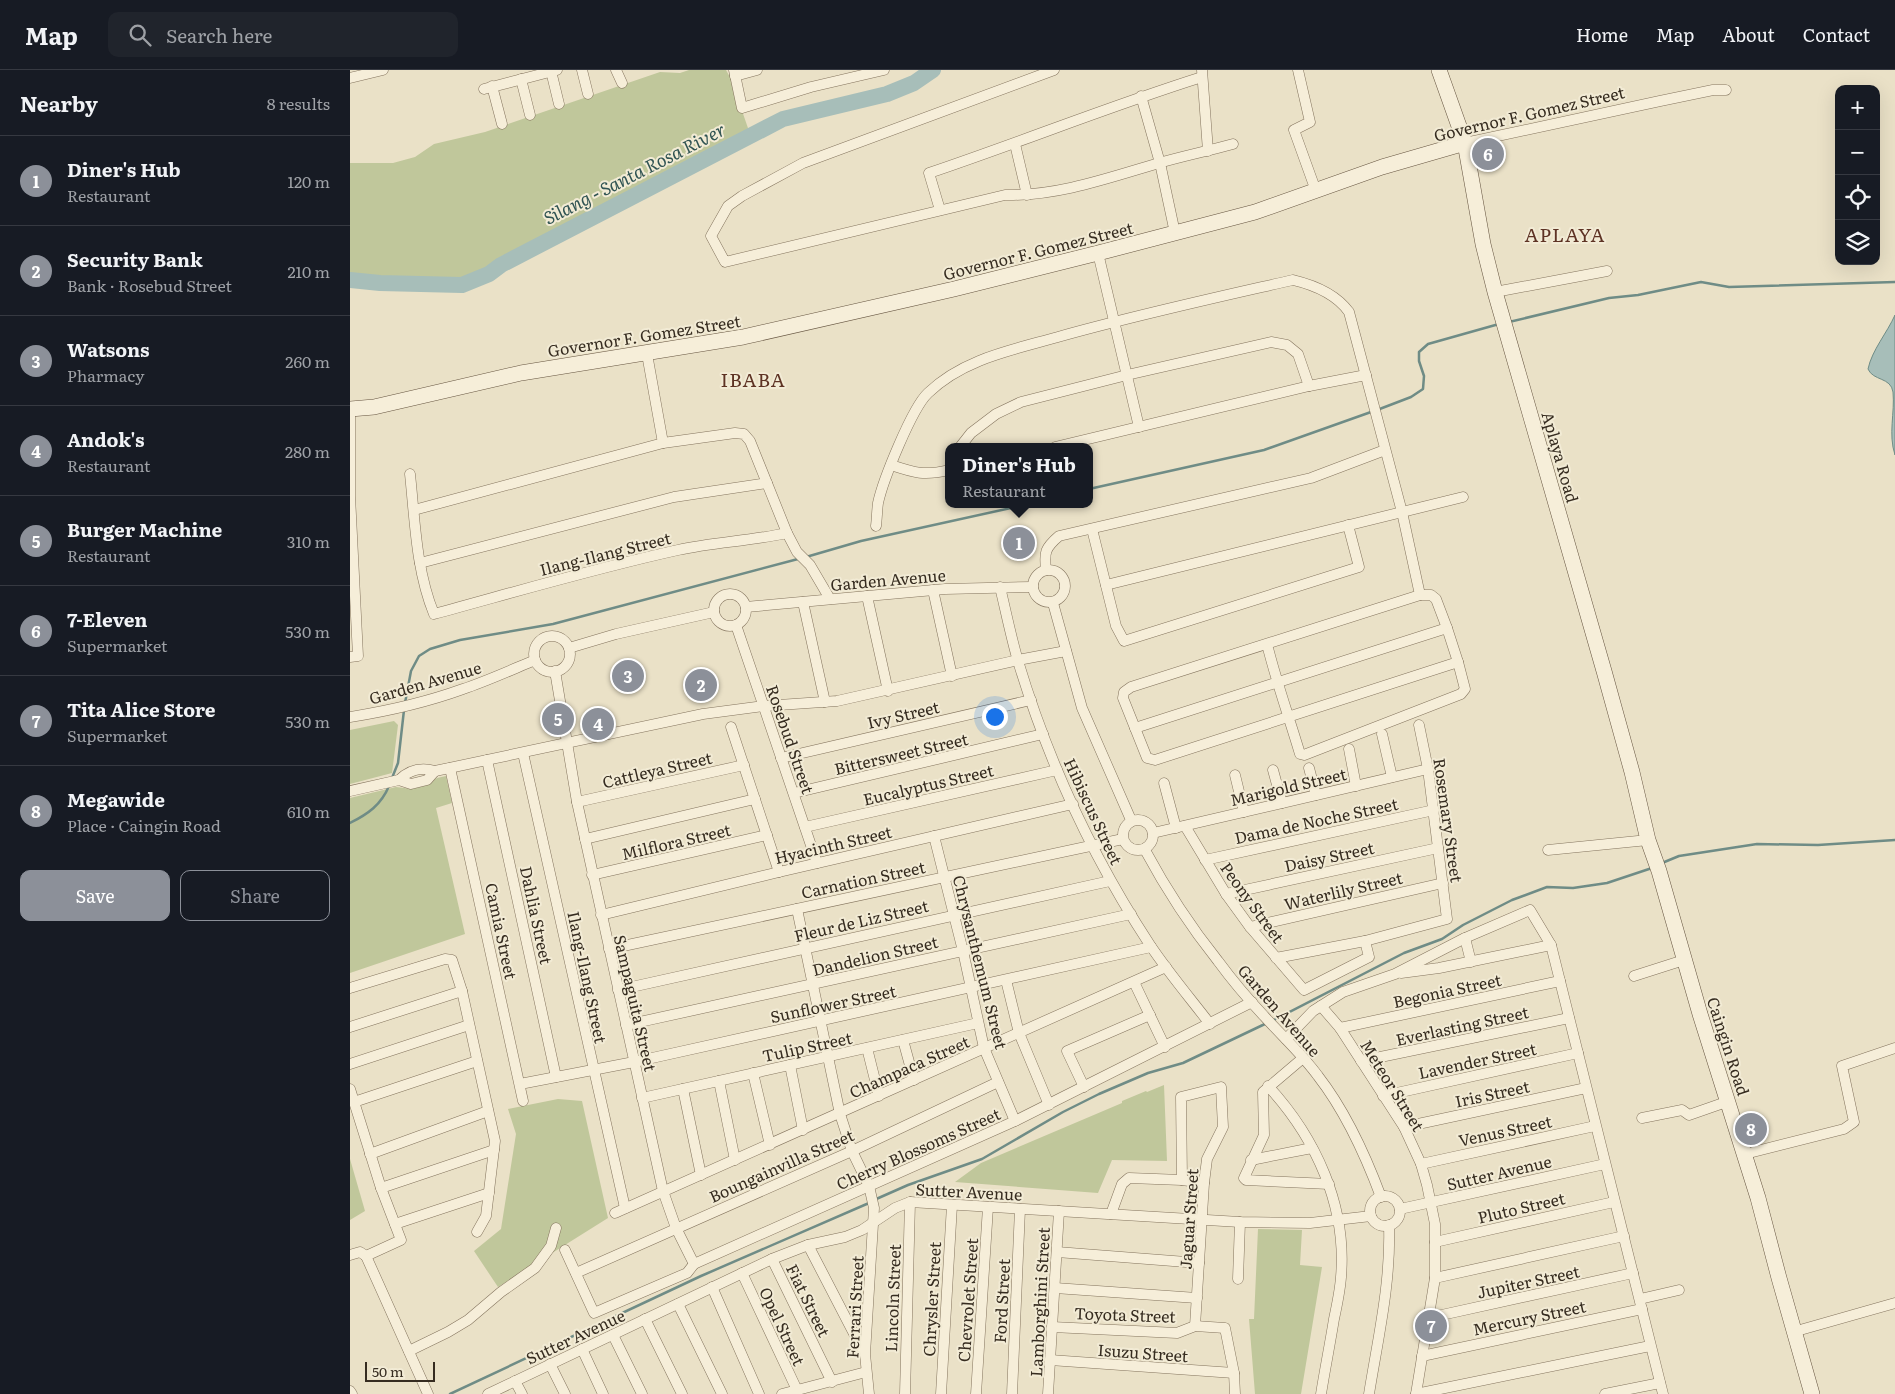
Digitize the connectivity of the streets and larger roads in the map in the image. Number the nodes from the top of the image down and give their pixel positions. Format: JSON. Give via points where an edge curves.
{"nodes":[{"id":1,"x":383,"y":70,"type":"edge"},
{"id":2,"x":582,"y":70,"type":"edge"},
{"id":3,"x":616,"y":70,"type":"edge"},
{"id":4,"x":757,"y":70,"type":"edge"},
{"id":5,"x":884,"y":70,"type":"edge"},
{"id":6,"x":1054,"y":70,"type":"edge"},
{"id":7,"x":1298,"y":70,"type":"edge"},
{"id":8,"x":1439,"y":70,"type":"edge"},
{"id":9,"x":554,"y":71,"type":"edge"},
{"id":10,"x":734,"y":73,"type":"edge"},
{"id":11,"x":1202,"y":74,"type":"edge"},
{"id":12,"x":350,"y":78,"type":"edge"},
{"id":13,"x":522,"y":79,"type":"junction"},
{"id":14,"x":622,"y":83,"type":"dead end"},
{"id":15,"x":1726,"y":90,"type":"dead end"},
{"id":16,"x":588,"y":94,"type":"dead end"},
{"id":17,"x":1142,"y":96,"type":"junction"},
{"id":18,"x":559,"y":104,"type":"dead end"},
{"id":19,"x":530,"y":115,"type":"dead end"},
{"id":20,"x":502,"y":124,"type":"dead end"},
{"id":21,"x":1015,"y":144,"type":"junction"},
{"id":22,"x":1233,"y":144,"type":"dead end"},
{"id":23,"x":1465,"y":144,"type":"junction"},
{"id":24,"x":1208,"y":151,"type":"junction"},
{"id":25,"x":1160,"y":163,"type":"junction"},
{"id":26,"x":1316,"y":191,"type":"junction"},
{"id":27,"x":1027,"y":195,"type":"junction"},
{"id":28,"x":940,"y":210,"type":"junction"},
{"id":29,"x":1175,"y":233,"type":"junction"},
{"id":30,"x":1098,"y":253,"type":"junction"},
{"id":31,"x":1607,"y":271,"type":"dead end"},
{"id":32,"x":1495,"y":292,"type":"junction"},
{"id":33,"x":1114,"y":321,"type":"junction"},
{"id":34,"x":647,"y":354,"type":"junction"},
{"id":35,"x":1127,"y":375,"type":"junction"},
{"id":36,"x":1366,"y":375,"type":"junction"},
{"id":37,"x":1308,"y":386,"type":"junction"},
{"id":38,"x":350,"y":409,"type":"edge"},
{"id":39,"x":1139,"y":427,"type":"junction"},
{"id":40,"x":663,"y":443,"type":"junction"},
{"id":41,"x":963,"y":443,"type":"edge"},
{"id":42,"x":1072,"y":443,"type":"edge"},
{"id":43,"x":1385,"y":450,"type":"junction"},
{"id":44,"x":891,"y":466,"type":"junction"},
{"id":45,"x":945,"y":471,"type":"edge"},
{"id":46,"x":410,"y":474,"type":"dead end"},
{"id":47,"x":767,"y":483,"type":"junction"},
{"id":48,"x":350,"y":496,"type":"edge"},
{"id":49,"x":1463,"y":497,"type":"dead end"},
{"id":50,"x":414,"y":510,"type":"junction"},
{"id":51,"x":1402,"y":512,"type":"junction"},
{"id":52,"x":1348,"y":525,"type":"junction"},
{"id":53,"x":876,"y":526,"type":"dead end"},
{"id":54,"x":1092,"y":529,"type":"junction"},
{"id":55,"x":787,"y":532,"type":"junction"},
{"id":56,"x":420,"y":563,"type":"junction"},
{"id":57,"x":1046,"y":570,"type":"junction"},
{"id":58,"x":352,"y":579,"type":"edge"},
{"id":59,"x":1106,"y":585,"type":"junction"},
{"id":60,"x":1000,"y":587,"type":"junction"},
{"id":61,"x":1032,"y":587,"type":"junction"},
{"id":62,"x":933,"y":590,"type":"junction"},
{"id":63,"x":1420,"y":595,"type":"junction"},
{"id":64,"x":867,"y":596,"type":"junction"},
{"id":65,"x":830,"y":599,"type":"junction"},
{"id":66,"x":804,"y":602,"type":"junction"},
{"id":67,"x":1053,"y":603,"type":"junction"},
{"id":68,"x":746,"y":608,"type":"junction"},
{"id":69,"x":714,"y":612,"type":"junction"},
{"id":70,"x":736,"y":625,"type":"junction"},
{"id":71,"x":1447,"y":628,"type":"junction"},
{"id":72,"x":1267,"y":644,"type":"junction"},
{"id":73,"x":569,"y":648,"type":"junction"},
{"id":74,"x":1066,"y":652,"type":"junction"},
{"id":75,"x":354,"y":656,"type":"edge"},
{"id":76,"x":535,"y":660,"type":"junction"},
{"id":77,"x":1018,"y":660,"type":"junction"},
{"id":78,"x":1458,"y":662,"type":"junction"},
{"id":79,"x":555,"y":671,"type":"junction"},
{"id":80,"x":952,"y":676,"type":"junction"},
{"id":81,"x":1276,"y":682,"type":"junction"},
{"id":82,"x":888,"y":691,"type":"junction"},
{"id":83,"x":1031,"y":700,"type":"junction"},
{"id":84,"x":825,"y":702,"type":"junction"},
{"id":85,"x":764,"y":706,"type":"junction"},
{"id":86,"x":350,"y":716,"type":"edge"},
{"id":87,"x":1288,"y":716,"type":"junction"},
{"id":88,"x":1419,"y":725,"type":"dead end"},
{"id":89,"x":731,"y":727,"type":"dead end"},
{"id":90,"x":1135,"y":728,"type":"junction"},
{"id":91,"x":1044,"y":734,"type":"junction"},
{"id":92,"x":1382,"y":734,"type":"dead end"},
{"id":93,"x":566,"y":743,"type":"junction"},
{"id":94,"x":1349,"y":749,"type":"dead end"},
{"id":95,"x":523,"y":753,"type":"junction"},
{"id":96,"x":781,"y":758,"type":"junction"},
{"id":97,"x":488,"y":760,"type":"junction"},
{"id":98,"x":744,"y":765,"type":"junction"},
{"id":99,"x":450,"y":768,"type":"junction"},
{"id":100,"x":1309,"y":768,"type":"dead end"},
{"id":101,"x":1428,"y":769,"type":"junction"},
{"id":102,"x":1058,"y":770,"type":"junction"},
{"id":103,"x":1273,"y":770,"type":"dead end"},
{"id":104,"x":1235,"y":775,"type":"dead end"},
{"id":105,"x":1392,"y":777,"type":"junction"},
{"id":106,"x":1164,"y":782,"type":"dead end"},
{"id":107,"x":1356,"y":786,"type":"junction"},
{"id":108,"x":350,"y":791,"type":"edge"},
{"id":109,"x":794,"y":793,"type":"junction"},
{"id":110,"x":1316,"y":795,"type":"junction"},
{"id":111,"x":755,"y":799,"type":"junction"},
{"id":112,"x":577,"y":802,"type":"junction"},
{"id":113,"x":1282,"y":803,"type":"junction"},
{"id":114,"x":1073,"y":804,"type":"junction"},
{"id":115,"x":1434,"y":810,"type":"junction"},
{"id":116,"x":1244,"y":812,"type":"junction"},
{"id":117,"x":1131,"y":820,"type":"junction"},
{"id":118,"x":805,"y":827,"type":"junction"},
{"id":119,"x":1181,"y":827,"type":"junction"},
{"id":120,"x":1153,"y":833,"type":"junction"},
{"id":121,"x":767,"y":835,"type":"junction"},
{"id":122,"x":934,"y":836,"type":"junction"},
{"id":123,"x":584,"y":838,"type":"junction"},
{"id":124,"x":1123,"y":839,"type":"junction"},
{"id":125,"x":1091,"y":845,"type":"junction"},
{"id":126,"x":1650,"y":846,"type":"junction"},
{"id":127,"x":1438,"y":848,"type":"junction"},
{"id":128,"x":1145,"y":850,"type":"junction"},
{"id":129,"x":1548,"y":850,"type":"dead end"},
{"id":130,"x":1204,"y":860,"type":"junction"},
{"id":131,"x":817,"y":863,"type":"junction"},
{"id":132,"x":779,"y":872,"type":"junction"},
{"id":133,"x":592,"y":875,"type":"junction"},
{"id":134,"x":944,"y":877,"type":"junction"},
{"id":135,"x":1110,"y":880,"type":"junction"},
{"id":136,"x":1443,"y":882,"type":"junction"},
{"id":137,"x":1226,"y":894,"type":"junction"},
{"id":138,"x":797,"y":909,"type":"junction"},
{"id":139,"x":954,"y":914,"type":"junction"},
{"id":140,"x":1130,"y":914,"type":"junction"},
{"id":141,"x":601,"y":915,"type":"junction"},
{"id":142,"x":1250,"y":928,"type":"junction"},
{"id":143,"x":1464,"y":938,"type":"junction"},
{"id":144,"x":1365,"y":941,"type":"junction"},
{"id":145,"x":1551,"y":945,"type":"junction"},
{"id":146,"x":1152,"y":947,"type":"junction"},
{"id":147,"x":806,"y":948,"type":"junction"},
{"id":148,"x":609,"y":949,"type":"junction"},
{"id":149,"x":963,"y":951,"type":"junction"},
{"id":150,"x":1434,"y":952,"type":"junction"},
{"id":151,"x":1276,"y":958,"type":"junction"},
{"id":152,"x":1684,"y":960,"type":"junction"},
{"id":153,"x":1471,"y":962,"type":"junction"},
{"id":154,"x":1166,"y":967,"type":"junction"},
{"id":155,"x":1439,"y":968,"type":"junction"},
{"id":156,"x":1395,"y":974,"type":"junction"},
{"id":157,"x":1634,"y":976,"type":"dead end"},
{"id":158,"x":1006,"y":980,"type":"junction"},
{"id":159,"x":1560,"y":981,"type":"junction"},
{"id":160,"x":1134,"y":982,"type":"junction"},
{"id":161,"x":814,"y":985,"type":"junction"},
{"id":162,"x":350,"y":988,"type":"edge"},
{"id":163,"x":971,"y":988,"type":"junction"},
{"id":164,"x":618,"y":990,"type":"junction"},
{"id":165,"x":462,"y":991,"type":"junction"},
{"id":166,"x":1252,"y":1002,"type":"junction"},
{"id":167,"x":1321,"y":1006,"type":"junction"},
{"id":168,"x":1150,"y":1015,"type":"junction"},
{"id":169,"x":1569,"y":1018,"type":"junction"},
{"id":170,"x":821,"y":1021,"type":"junction"},
{"id":171,"x":978,"y":1023,"type":"junction"},
{"id":172,"x":626,"y":1024,"type":"junction"},
{"id":173,"x":1210,"y":1024,"type":"junction"},
{"id":174,"x":469,"y":1025,"type":"junction"},
{"id":175,"x":350,"y":1027,"type":"edge"},
{"id":176,"x":1340,"y":1028,"type":"junction"},
{"id":177,"x":1019,"y":1033,"type":"junction"},
{"id":178,"x":1286,"y":1039,"type":"junction"},
{"id":179,"x":903,"y":1040,"type":"junction"},
{"id":180,"x":1165,"y":1047,"type":"junction"},
{"id":181,"x":867,"y":1048,"type":"junction"},
{"id":182,"x":984,"y":1048,"type":"junction"},
{"id":183,"x":1895,"y":1048,"type":"edge"},
{"id":184,"x":1578,"y":1053,"type":"junction"},
{"id":185,"x":829,"y":1057,"type":"junction"},
{"id":186,"x":1303,"y":1058,"type":"junction"},
{"id":187,"x":476,"y":1061,"type":"junction"},
{"id":188,"x":1361,"y":1061,"type":"junction"},
{"id":189,"x":634,"y":1062,"type":"junction"},
{"id":190,"x":350,"y":1064,"type":"edge"},
{"id":191,"x":790,"y":1065,"type":"junction"},
{"id":192,"x":594,"y":1070,"type":"junction"},
{"id":193,"x":752,"y":1074,"type":"junction"},
{"id":194,"x":556,"y":1077,"type":"junction"},
{"id":195,"x":914,"y":1080,"type":"junction"},
{"id":196,"x":718,"y":1081,"type":"junction"},
{"id":197,"x":998,"y":1082,"type":"junction"},
{"id":198,"x":520,"y":1084,"type":"junction"},
{"id":199,"x":1268,"y":1086,"type":"junction"},
{"id":200,"x":1084,"y":1087,"type":"junction"},
{"id":201,"x":1586,"y":1088,"type":"junction"},
{"id":202,"x":350,"y":1089,"type":"edge"},
{"id":203,"x":683,"y":1089,"type":"junction"},
{"id":204,"x":879,"y":1096,"type":"junction"},
{"id":205,"x":1383,"y":1096,"type":"junction"},
{"id":206,"x":642,"y":1098,"type":"junction"},
{"id":207,"x":523,"y":1101,"type":"dead end"},
{"id":208,"x":354,"y":1102,"type":"junction"},
{"id":209,"x":1728,"y":1102,"type":"junction"},
{"id":210,"x":1049,"y":1105,"type":"junction"},
{"id":211,"x":488,"y":1111,"type":"junction"},
{"id":212,"x":840,"y":1114,"type":"junction"},
{"id":213,"x":1642,"y":1118,"type":"dead end"},
{"id":214,"x":1015,"y":1121,"type":"junction"},
{"id":215,"x":1595,"y":1126,"type":"junction"},
{"id":216,"x":1404,"y":1127,"type":"junction"},
{"id":217,"x":804,"y":1130,"type":"junction"},
{"id":218,"x":770,"y":1144,"type":"junction"},
{"id":219,"x":1312,"y":1148,"type":"junction"},
{"id":220,"x":494,"y":1150,"type":"junction"},
{"id":221,"x":852,"y":1151,"type":"junction"},
{"id":222,"x":370,"y":1154,"type":"junction"},
{"id":223,"x":1745,"y":1154,"type":"junction"},
{"id":224,"x":735,"y":1160,"type":"junction"},
{"id":225,"x":1251,"y":1160,"type":"junction"},
{"id":226,"x":1421,"y":1164,"type":"junction"},
{"id":227,"x":1605,"y":1164,"type":"junction"},
{"id":228,"x":701,"y":1175,"type":"junction"},
{"id":229,"x":1182,"y":1180,"type":"junction"},
{"id":230,"x":1204,"y":1183,"type":"junction"},
{"id":231,"x":1330,"y":1184,"type":"junction"},
{"id":232,"x":381,"y":1188,"type":"junction"},
{"id":233,"x":870,"y":1189,"type":"junction"},
{"id":234,"x":663,"y":1191,"type":"junction"},
{"id":235,"x":489,"y":1193,"type":"junction"},
{"id":236,"x":1381,"y":1197,"type":"junction"},
{"id":237,"x":910,"y":1202,"type":"junction"},
{"id":238,"x":1614,"y":1202,"type":"junction"},
{"id":239,"x":1431,"y":1203,"type":"junction"},
{"id":240,"x":952,"y":1205,"type":"junction"},
{"id":241,"x":988,"y":1207,"type":"junction"},
{"id":242,"x":626,"y":1208,"type":"junction"},
{"id":243,"x":1020,"y":1209,"type":"junction"},
{"id":244,"x":1400,"y":1209,"type":"junction"},
{"id":245,"x":1059,"y":1211,"type":"junction"},
{"id":246,"x":615,"y":1213,"type":"dead end"},
{"id":247,"x":1111,"y":1214,"type":"junction"},
{"id":248,"x":1371,"y":1216,"type":"junction"},
{"id":249,"x":1201,"y":1220,"type":"junction"},
{"id":250,"x":1339,"y":1221,"type":"junction"},
{"id":251,"x":874,"y":1222,"type":"junction"},
{"id":252,"x":1240,"y":1222,"type":"junction"},
{"id":253,"x":395,"y":1224,"type":"junction"},
{"id":254,"x":1389,"y":1225,"type":"junction"},
{"id":255,"x":556,"y":1228,"type":"dead end"},
{"id":256,"x":676,"y":1228,"type":"junction"},
{"id":257,"x":477,"y":1232,"type":"dead end"},
{"id":258,"x":1624,"y":1236,"type":"junction"},
{"id":259,"x":1435,"y":1242,"type":"junction"},
{"id":260,"x":808,"y":1245,"type":"junction"},
{"id":261,"x":565,"y":1250,"type":"dead end"},
{"id":262,"x":1057,"y":1252,"type":"junction"},
{"id":263,"x":350,"y":1255,"type":"edge"},
{"id":264,"x":366,"y":1256,"type":"junction"},
{"id":265,"x":772,"y":1259,"type":"junction"},
{"id":266,"x":1199,"y":1263,"type":"junction"},
{"id":267,"x":694,"y":1264,"type":"junction"},
{"id":268,"x":576,"y":1273,"type":"junction"},
{"id":269,"x":1634,"y":1273,"type":"junction"},
{"id":270,"x":742,"y":1274,"type":"junction"},
{"id":271,"x":1435,"y":1278,"type":"junction"},
{"id":272,"x":1238,"y":1279,"type":"dead end"},
{"id":273,"x":712,"y":1288,"type":"junction"},
{"id":274,"x":1055,"y":1288,"type":"junction"},
{"id":275,"x":1678,"y":1290,"type":"dead end"},
{"id":276,"x":1197,"y":1298,"type":"junction"},
{"id":277,"x":1895,"y":1303,"type":"edge"},
{"id":278,"x":678,"y":1304,"type":"junction"},
{"id":279,"x":1641,"y":1304,"type":"junction"},
{"id":280,"x":1428,"y":1318,"type":"junction"},
{"id":281,"x":645,"y":1319,"type":"junction"},
{"id":282,"x":1195,"y":1326,"type":"junction"},
{"id":283,"x":1052,"y":1327,"type":"junction"},
{"id":284,"x":1793,"y":1332,"type":"junction"},
{"id":285,"x":613,"y":1335,"type":"junction"},
{"id":286,"x":1650,"y":1346,"type":"junction"},
{"id":287,"x":582,"y":1349,"type":"junction"},
{"id":288,"x":409,"y":1351,"type":"junction"},
{"id":289,"x":865,"y":1354,"type":"junction"},
{"id":290,"x":1422,"y":1356,"type":"junction"},
{"id":291,"x":1050,"y":1360,"type":"junction"},
{"id":292,"x":550,"y":1364,"type":"junction"},
{"id":293,"x":866,"y":1372,"type":"junction"},
{"id":294,"x":1234,"y":1373,"type":"junction"},
{"id":295,"x":515,"y":1381,"type":"junction"},
{"id":296,"x":832,"y":1382,"type":"junction"},
{"id":297,"x":1660,"y":1383,"type":"junction"},
{"id":298,"x":350,"y":1390,"type":"edge"},
{"id":299,"x":797,"y":1390,"type":"junction"},
{"id":300,"x":352,"y":1394,"type":"edge"},
{"id":301,"x":428,"y":1394,"type":"edge"},
{"id":302,"x":488,"y":1394,"type":"edge"},
{"id":303,"x":522,"y":1394,"type":"edge"},
{"id":304,"x":565,"y":1394,"type":"edge"},
{"id":305,"x":603,"y":1394,"type":"edge"},
{"id":306,"x":642,"y":1394,"type":"edge"},
{"id":307,"x":682,"y":1394,"type":"edge"},
{"id":308,"x":722,"y":1394,"type":"edge"},
{"id":309,"x":759,"y":1394,"type":"edge"},
{"id":310,"x":782,"y":1394,"type":"edge"},
{"id":311,"x":868,"y":1394,"type":"edge"},
{"id":312,"x":904,"y":1394,"type":"edge"},
{"id":313,"x":941,"y":1394,"type":"edge"},
{"id":314,"x":976,"y":1394,"type":"edge"},
{"id":315,"x":1012,"y":1394,"type":"edge"},
{"id":316,"x":1048,"y":1394,"type":"edge"},
{"id":317,"x":1236,"y":1394,"type":"edge"},
{"id":318,"x":1321,"y":1394,"type":"edge"},
{"id":319,"x":1368,"y":1394,"type":"edge"},
{"id":320,"x":1416,"y":1394,"type":"edge"},
{"id":321,"x":1605,"y":1394,"type":"edge"},
{"id":322,"x":1663,"y":1394,"type":"edge"},
{"id":323,"x":1812,"y":1394,"type":"edge"}],
"edges":[{"from":1,"to":12,"type":"street"},
{"from":2,"to":16,"type":"street"},
{"from":3,"to":14,"type":"street"},
{"from":4,"to":10,"type":"street"},
{"from":5,"to":10,"type":"street","via":[[742,108]]},
{"from":6,"to":28,"type":"street","via":[[802,163],[728,206],[711,236],[725,262]]},
{"from":7,"to":26,"type":"street","via":[[1310,122],[1294,130]]},
{"from":8,"to":23,"type":"street","name":"Aplaya Road"},
{"from":9,"to":13,"type":"street"},
{"from":9,"to":18,"type":"street"},
{"from":11,"to":17,"type":"street"},
{"from":11,"to":24,"type":"street"},
{"from":13,"to":19,"type":"street"},
{"from":13,"to":20,"type":"street","via":[[488,88]]},
{"from":15,"to":23,"type":"street","name":"Governor F. Gomez Street","via":[[1713,90]]},
{"from":17,"to":21,"type":"street"},
{"from":17,"to":25,"type":"street"},
{"from":21,"to":27,"type":"street"},
{"from":21,"to":28,"type":"street","via":[[930,173]]},
{"from":22,"to":24,"type":"street"},
{"from":23,"to":26,"type":"street","name":"Governor F. Gomez Street","via":[[1382,167]]},
{"from":23,"to":32,"type":"street","name":"Aplaya Road"},
{"from":24,"to":25,"type":"street"},
{"from":25,"to":27,"type":"street","via":[[1098,182]]},
{"from":25,"to":29,"type":"street"},
{"from":26,"to":29,"type":"street","name":"Governor F. Gomez Street"},
{"from":27,"to":28,"type":"street","via":[[1005,195]]},
{"from":29,"to":30,"type":"street","name":"Governor F. Gomez Street"},
{"from":30,"to":33,"type":"street"},
{"from":30,"to":34,"type":"street","name":"Governor F. Gomez Street","via":[[797,326]]},
{"from":31,"to":32,"type":"street"},
{"from":32,"to":126,"type":"street","name":"Aplaya Road","via":[[1632,772]]},
{"from":33,"to":35,"type":"street"},
{"from":33,"to":36,"type":"street","via":[[1293,280],[1310,284],[1341,302],[1349,312]]},
{"from":33,"to":44,"type":"street","via":[[985,358],[955,372],[927,394],[912,417]]},
{"from":34,"to":38,"type":"street","name":"Governor F. Gomez Street","via":[[520,373],[374,407]]},
{"from":34,"to":40,"type":"street"},
{"from":35,"to":37,"type":"street","via":[[1271,342],[1287,345],[1298,354]]},
{"from":35,"to":39,"type":"street"},
{"from":35,"to":41,"type":"street","via":[[1021,402],[996,414],[971,432]]},
{"from":36,"to":37,"type":"street"},
{"from":36,"to":43,"type":"street"},
{"from":37,"to":39,"type":"street"},
{"from":38,"to":48,"type":"street"},
{"from":39,"to":42,"type":"street"},
{"from":40,"to":47,"type":"street","via":[[744,434]]},
{"from":40,"to":50,"type":"street"},
{"from":43,"to":51,"type":"street"},
{"from":43,"to":54,"type":"street","via":[[1311,478]]},
{"from":44,"to":45,"type":"street","via":[[930,475]]},
{"from":44,"to":53,"type":"street","via":[[878,503]]},
{"from":46,"to":50,"type":"street"},
{"from":47,"to":55,"type":"street"},
{"from":47,"to":56,"type":"street","via":[[674,497]]},
{"from":48,"to":58,"type":"street"},
{"from":49,"to":51,"type":"street"},
{"from":50,"to":56,"type":"street"},
{"from":51,"to":52,"type":"street"},
{"from":51,"to":63,"type":"street"},
{"from":52,"to":59,"type":"street"},
{"from":52,"to":59,"type":"street","via":[[1359,566],[1124,641],[1116,626]]},
{"from":54,"to":57,"type":"street","via":[[1059,536],[1048,545],[1044,555]]},
{"from":54,"to":59,"type":"street"},
{"from":55,"to":56,"type":"street","name":"Ilang-Ilang Street","via":[[760,539],[680,549],[434,614]]},
{"from":55,"to":65,"type":"street"},
{"from":57,"to":61,"type":"street","via":[[1036,576]]},
{"from":57,"to":67,"type":"street","via":[[1057,572],[1064,580],[1062,596]]},
{"from":58,"to":75,"type":"street"},
{"from":60,"to":61,"type":"street","name":"Garden Avenue"},
{"from":60,"to":62,"type":"street","name":"Garden Avenue"},
{"from":60,"to":77,"type":"street","name":"Hibiscus Street"},
{"from":61,"to":67,"type":"street","via":[[1039,600]]},
{"from":62,"to":64,"type":"street","name":"Garden Avenue"},
{"from":62,"to":80,"type":"street"},
{"from":63,"to":71,"type":"street","via":[[1431,595],[1436,599]]},
{"from":63,"to":72,"type":"street"},
{"from":64,"to":65,"type":"street","name":"Garden Avenue"},
{"from":64,"to":82,"type":"street"},
{"from":65,"to":66,"type":"street","name":"Garden Avenue"},
{"from":66,"to":68,"type":"street","name":"Garden Avenue"},
{"from":66,"to":84,"type":"street"},
{"from":67,"to":74,"type":"street"},
{"from":68,"to":69,"type":"street","via":[[740,597],[728,594],[718,600]]},
{"from":68,"to":70,"type":"street","via":[[744,618]]},
{"from":69,"to":70,"type":"street","via":[[722,624]]},
{"from":69,"to":73,"type":"street"},
{"from":70,"to":85,"type":"street","name":"Rosebud Street"},
{"from":71,"to":78,"type":"street"},
{"from":71,"to":81,"type":"street"},
{"from":72,"to":81,"type":"street"},
{"from":72,"to":90,"type":"street","via":[[1131,687],[1124,692],[1123,698]]},
{"from":73,"to":76,"type":"street","via":[[560,638],[546,637],[535,646]]},
{"from":73,"to":79,"type":"street","via":[[567,664]]},
{"from":74,"to":77,"type":"street"},
{"from":74,"to":117,"type":"street","via":[[1082,708]]},
{"from":76,"to":79,"type":"street","via":[[542,669]]},
{"from":76,"to":86,"type":"street","name":"Garden Avenue","via":[[462,690]]},
{"from":77,"to":80,"type":"street"},
{"from":77,"to":83,"type":"street","name":"Hibiscus Street"},
{"from":78,"to":87,"type":"street"},
{"from":78,"to":87,"type":"street","via":[[1465,689],[1461,694],[1304,755],[1300,754]]},
{"from":79,"to":93,"type":"street","name":"Sampaguita Street"},
{"from":80,"to":82,"type":"street"},
{"from":81,"to":87,"type":"street"},
{"from":81,"to":90,"type":"street"},
{"from":82,"to":84,"type":"street"},
{"from":83,"to":91,"type":"street","name":"Hibiscus Street"},
{"from":83,"to":96,"type":"street","name":"Ivy Street"},
{"from":84,"to":85,"type":"street"},
{"from":85,"to":93,"type":"street","via":[[674,720]]},
{"from":85,"to":96,"type":"street","name":"Rosebud Street"},
{"from":87,"to":90,"type":"street","via":[[1155,760],[1147,758]]},
{"from":88,"to":101,"type":"street","name":"Rosemary Street"},
{"from":89,"to":98,"type":"street"},
{"from":91,"to":102,"type":"street","name":"Hibiscus Street"},
{"from":91,"to":109,"type":"street","name":"Bittersweet Street"},
{"from":92,"to":105,"type":"street"},
{"from":93,"to":95,"type":"street"},
{"from":93,"to":112,"type":"street","name":"Sampaguita Street"},
{"from":94,"to":107,"type":"street"},
{"from":95,"to":97,"type":"street"},
{"from":95,"to":192,"type":"street","name":"Ilang-Ilang Street"},
{"from":96,"to":109,"type":"street","name":"Rosebud Street"},
{"from":97,"to":99,"type":"street"},
{"from":97,"to":194,"type":"street","name":"Dahlia Street"},
{"from":98,"to":111,"type":"street"},
{"from":98,"to":112,"type":"street","name":"Cattleya Street"},
{"from":99,"to":108,"type":"street","via":[[436,771],[424,768],[408,772],[398,780]]},
{"from":99,"to":198,"type":"street","name":"Camia Street"},
{"from":100,"to":110,"type":"street"},
{"from":101,"to":105,"type":"street","name":"Marigold Street"},
{"from":101,"to":115,"type":"street","name":"Rosemary Street"},
{"from":102,"to":114,"type":"street","name":"Hibiscus Street"},
{"from":102,"to":118,"type":"street","name":"Eucalyptus Street"},
{"from":103,"to":113,"type":"street"},
{"from":104,"to":116,"type":"street"},
{"from":105,"to":107,"type":"street","name":"Marigold Street"},
{"from":106,"to":119,"type":"street","name":"Peony Street"},
{"from":107,"to":110,"type":"street","name":"Marigold Street"},
{"from":109,"to":118,"type":"street","name":"Rosebud Street"},
{"from":110,"to":113,"type":"street","name":"Marigold Street"},
{"from":111,"to":121,"type":"street"},
{"from":111,"to":123,"type":"street"},
{"from":112,"to":123,"type":"street","name":"Sampaguita Street"},
{"from":113,"to":116,"type":"street","name":"Marigold Street"},
{"from":114,"to":122,"type":"street","name":"Hyacinth Street"},
{"from":114,"to":125,"type":"street","name":"Hibiscus Street"},
{"from":115,"to":127,"type":"street","name":"Rosemary Street"},
{"from":115,"to":130,"type":"street","name":"Dama de Noche Street"},
{"from":116,"to":119,"type":"street","name":"Marigold Street"},
{"from":117,"to":120,"type":"street","via":[[1144,820]]},
{"from":117,"to":124,"type":"street","via":[[1124,828]]},
{"from":118,"to":131,"type":"street","name":"Rosebud Street"},
{"from":119,"to":120,"type":"street","name":"Marigold Street"},
{"from":119,"to":130,"type":"street","name":"Peony Street"},
{"from":120,"to":128,"type":"street","via":[[1153,839]]},
{"from":121,"to":132,"type":"street"},
{"from":121,"to":133,"type":"street","name":"Milflora Street"},
{"from":122,"to":131,"type":"street","name":"Hyacinth Street"},
{"from":122,"to":134,"type":"street","name":"Chrysanthemum Street"},
{"from":123,"to":133,"type":"street","name":"Sampaguita Street"},
{"from":124,"to":125,"type":"street","name":"Carnation Street"},
{"from":124,"to":128,"type":"street","via":[[1132,849]]},
{"from":125,"to":134,"type":"street","name":"Carnation Street"},
{"from":125,"to":135,"type":"street","name":"Hibiscus Street"},
{"from":126,"to":129,"type":"street"},
{"from":126,"to":152,"type":"street","name":"Caingin Road"},
{"from":127,"to":136,"type":"street","name":"Rosemary Street"},
{"from":127,"to":137,"type":"street","name":"Daisy Street"},
{"from":128,"to":166,"type":"street","name":"Garden Avenue","via":[[1191,926]]},
{"from":130,"to":137,"type":"street","name":"Peony Street"},
{"from":131,"to":132,"type":"street","name":"Hyacinth Street"},
{"from":132,"to":141,"type":"street","name":"Hyacinth Street"},
{"from":133,"to":141,"type":"street","name":"Sampaguita Street"},
{"from":134,"to":138,"type":"street","name":"Carnation Street"},
{"from":134,"to":139,"type":"street","name":"Chrysanthemum Street"},
{"from":135,"to":139,"type":"street","name":"Fleur de Liz Street"},
{"from":135,"to":140,"type":"street","name":"Hibiscus Street"},
{"from":136,"to":142,"type":"street","name":"Waterlily Street"},
{"from":136,"to":144,"type":"street","name":"Rosemary Street","via":[[1447,919]]},
{"from":137,"to":142,"type":"street","name":"Peony Street"},
{"from":138,"to":147,"type":"street","name":"Ferrari Street"},
{"from":138,"to":148,"type":"street","name":"Carnation Street"},
{"from":139,"to":147,"type":"street","name":"Fleur de Liz Street"},
{"from":139,"to":149,"type":"street","name":"Chrysanthemum Street"},
{"from":140,"to":146,"type":"street","name":"Hibiscus Street"},
{"from":140,"to":149,"type":"street","name":"Dandelion Street"},
{"from":141,"to":148,"type":"street","name":"Sampaguita Street"},
{"from":142,"to":151,"type":"street","name":"Peony Street"},
{"from":143,"to":145,"type":"street","via":[[1530,910]]},
{"from":143,"to":150,"type":"street"},
{"from":143,"to":153,"type":"street"},
{"from":144,"to":151,"type":"street"},
{"from":144,"to":151,"type":"street","name":"Peony Street","via":[[1369,957],[1304,990]]},
{"from":145,"to":153,"type":"street"},
{"from":145,"to":159,"type":"street"},
{"from":146,"to":154,"type":"street","name":"Hibiscus Street"},
{"from":146,"to":158,"type":"street","name":"Sunflower Street"},
{"from":147,"to":161,"type":"street","name":"Ferrari Street"},
{"from":147,"to":164,"type":"street","name":"Fleur de Liz Street"},
{"from":148,"to":164,"type":"street","name":"Sampaguita Street"},
{"from":149,"to":161,"type":"street","name":"Dandelion Street"},
{"from":149,"to":163,"type":"street","name":"Chrysanthemum Street"},
{"from":150,"to":155,"type":"street"},
{"from":150,"to":156,"type":"street"},
{"from":152,"to":157,"type":"street"},
{"from":152,"to":209,"type":"street","name":"Caingin Road"},
{"from":153,"to":155,"type":"street"},
{"from":154,"to":160,"type":"street","name":"Champaca Street"},
{"from":154,"to":173,"type":"street","name":"Hibiscus Street"},
{"from":155,"to":156,"type":"street"},
{"from":156,"to":167,"type":"street","via":[[1343,992]]},
{"from":158,"to":163,"type":"street","name":"Sunflower Street"},
{"from":158,"to":177,"type":"street"},
{"from":159,"to":169,"type":"street"},
{"from":159,"to":176,"type":"street","name":"Begonia Street"},
{"from":160,"to":168,"type":"street"},
{"from":160,"to":177,"type":"street","name":"Champaca Street"},
{"from":161,"to":170,"type":"street","name":"Ferrari Street"},
{"from":161,"to":172,"type":"street","name":"Dandelion Street"},
{"from":162,"to":165,"type":"street","via":[[445,959],[452,960]]},
{"from":163,"to":170,"type":"street","name":"Sunflower Street"},
{"from":163,"to":171,"type":"street","name":"Chrysanthemum Street"},
{"from":164,"to":172,"type":"street","name":"Sampaguita Street"},
{"from":165,"to":174,"type":"street"},
{"from":165,"to":175,"type":"street"},
{"from":166,"to":173,"type":"street","name":"Cherry Blossoms Street"},
{"from":166,"to":178,"type":"street","name":"Garden Avenue"},
{"from":167,"to":176,"type":"street","name":"Meteor Street"},
{"from":167,"to":178,"type":"street"},
{"from":168,"to":180,"type":"street"},
{"from":168,"to":200,"type":"street","via":[[1067,1051]]},
{"from":169,"to":184,"type":"street"},
{"from":169,"to":188,"type":"street","name":"Everlasting Street"},
{"from":170,"to":185,"type":"street","name":"Ferrari Street"},
{"from":170,"to":189,"type":"street","name":"Sunflower Street"},
{"from":171,"to":179,"type":"street","name":"Tulip Street"},
{"from":171,"to":182,"type":"street","name":"Chrysanthemum Street"},
{"from":172,"to":189,"type":"street","name":"Sampaguita Street"},
{"from":173,"to":180,"type":"street","name":"Cherry Blossoms Street"},
{"from":174,"to":187,"type":"street"},
{"from":174,"to":190,"type":"street"},
{"from":176,"to":188,"type":"street","name":"Meteor Street"},
{"from":177,"to":182,"type":"street","name":"Champaca Street"},
{"from":177,"to":210,"type":"street"},
{"from":178,"to":186,"type":"street","name":"Garden Avenue"},
{"from":179,"to":181,"type":"street","name":"Tulip Street"},
{"from":179,"to":195,"type":"street"},
{"from":180,"to":200,"type":"street","name":"Cherry Blossoms Street"},
{"from":181,"to":185,"type":"street","name":"Tulip Street"},
{"from":181,"to":204,"type":"street"},
{"from":182,"to":195,"type":"street","name":"Champaca Street"},
{"from":182,"to":197,"type":"street","name":"Chrysanthemum Street"},
{"from":183,"to":223,"type":"street","via":[[1842,1066],[1854,1122],[1844,1130]]},
{"from":184,"to":201,"type":"street"},
{"from":184,"to":205,"type":"street","name":"Lavender Street"},
{"from":185,"to":191,"type":"street","name":"Tulip Street"},
{"from":185,"to":212,"type":"street","name":"Ferrari Street"},
{"from":186,"to":199,"type":"street"},
{"from":186,"to":236,"type":"street","name":"Garden Avenue","via":[[1347,1120]]},
{"from":187,"to":208,"type":"street"},
{"from":187,"to":211,"type":"street"},
{"from":188,"to":205,"type":"street","name":"Meteor Street"},
{"from":189,"to":192,"type":"street","name":"Sunflower Street"},
{"from":189,"to":206,"type":"street","name":"Sampaguita Street"},
{"from":191,"to":193,"type":"street","name":"Tulip Street"},
{"from":191,"to":217,"type":"street"},
{"from":192,"to":194,"type":"street","name":"Sunflower Street"},
{"from":192,"to":242,"type":"street","name":"Ilang-Ilang Street"},
{"from":193,"to":196,"type":"street","name":"Tulip Street"},
{"from":193,"to":218,"type":"street"},
{"from":194,"to":198,"type":"street","name":"Sunflower Street"},
{"from":195,"to":204,"type":"street","name":"Champaca Street"},
{"from":196,"to":203,"type":"street","name":"Tulip Street"},
{"from":196,"to":224,"type":"street"},
{"from":197,"to":214,"type":"street","name":"Chrysanthemum Street"},
{"from":197,"to":221,"type":"street","name":"Boungainvilla Street"},
{"from":198,"to":207,"type":"street","name":"Camia Street"},
{"from":199,"to":219,"type":"street","via":[[1286,1106]]},
{"from":199,"to":225,"type":"street","via":[[1263,1092],[1264,1135]]},
{"from":200,"to":210,"type":"street","name":"Cherry Blossoms Street"},
{"from":201,"to":215,"type":"street"},
{"from":201,"to":216,"type":"street","name":"Iris Street"},
{"from":202,"to":208,"type":"street"},
{"from":203,"to":206,"type":"street","name":"Tulip Street"},
{"from":203,"to":228,"type":"street"},
{"from":204,"to":212,"type":"street","name":"Champaca Street"},
{"from":205,"to":216,"type":"street","name":"Meteor Street"},
{"from":206,"to":234,"type":"street","name":"Sampaguita Street"},
{"from":208,"to":222,"type":"street"},
{"from":209,"to":213,"type":"street","via":[[1688,1114],[1682,1110]]},
{"from":209,"to":223,"type":"street","name":"Caingin Road"},
{"from":210,"to":214,"type":"street","name":"Cherry Blossoms Street"},
{"from":211,"to":220,"type":"street"},
{"from":211,"to":222,"type":"street"},
{"from":212,"to":217,"type":"street","name":"Champaca Street"},
{"from":212,"to":221,"type":"street","name":"Ferrari Street"},
{"from":214,"to":233,"type":"street","name":"Cherry Blossoms Street"},
{"from":215,"to":226,"type":"street","name":"Venus Street"},
{"from":215,"to":227,"type":"street"},
{"from":216,"to":226,"type":"street","name":"Meteor Street"},
{"from":217,"to":218,"type":"street","name":"Champaca Street"},
{"from":218,"to":224,"type":"street","name":"Champaca Street"},
{"from":219,"to":225,"type":"street"},
{"from":219,"to":231,"type":"street"},
{"from":220,"to":232,"type":"street"},
{"from":220,"to":235,"type":"street"},
{"from":221,"to":233,"type":"street","name":"Ferrari Street"},
{"from":221,"to":256,"type":"street","name":"Boungainvilla Street"},
{"from":222,"to":232,"type":"street"},
{"from":223,"to":284,"type":"street","name":"Caingin Road"},
{"from":224,"to":228,"type":"street","name":"Champaca Street"},
{"from":225,"to":231,"type":"street","via":[[1244,1176],[1246,1180]]},
{"from":226,"to":239,"type":"street","name":"Meteor Street"},
{"from":227,"to":238,"type":"street"},
{"from":227,"to":239,"type":"street","name":"Sutter Avenue"},
{"from":228,"to":234,"type":"street","name":"Champaca Street"},
{"from":229,"to":230,"type":"street"},
{"from":229,"to":230,"type":"street","name":"Jaguar Street","via":[[1181,1097],[1221,1087],[1223,1127],[1207,1158]]},
{"from":229,"to":247,"type":"street","via":[[1129,1178],[1122,1184]]},
{"from":230,"to":249,"type":"street","name":"Jaguar Street"},
{"from":231,"to":250,"type":"street"},
{"from":232,"to":253,"type":"street"},
{"from":233,"to":251,"type":"street","name":"Ferrari Street"},
{"from":233,"to":267,"type":"street","name":"Cherry Blossoms Street"},
{"from":234,"to":242,"type":"street"},
{"from":234,"to":256,"type":"street","name":"Sampaguita Street"},
{"from":235,"to":253,"type":"street"},
{"from":235,"to":257,"type":"street","via":[[486,1216]]},
{"from":236,"to":244,"type":"street","via":[[1394,1198]]},
{"from":236,"to":248,"type":"street","via":[[1372,1204]]},
{"from":237,"to":240,"type":"street","name":"Sutter Avenue"},
{"from":237,"to":251,"type":"street","name":"Sutter Avenue"},
{"from":237,"to":312,"type":"street","name":"Lincoln Street"},
{"from":238,"to":258,"type":"street"},
{"from":238,"to":259,"type":"street","name":"Pluto Street"},
{"from":239,"to":244,"type":"street","name":"Sutter Avenue"},
{"from":239,"to":259,"type":"street","name":"Meteor Street"},
{"from":240,"to":241,"type":"street","name":"Sutter Avenue"},
{"from":240,"to":313,"type":"street","name":"Chrysler Street"},
{"from":241,"to":243,"type":"street","name":"Sutter Avenue"},
{"from":241,"to":314,"type":"street","name":"Chevrolet Street"},
{"from":242,"to":246,"type":"street"},
{"from":243,"to":245,"type":"street","name":"Sutter Avenue"},
{"from":243,"to":315,"type":"street","name":"Ford Street"},
{"from":244,"to":254,"type":"street","via":[[1397,1219]]},
{"from":245,"to":247,"type":"street","name":"Sutter Avenue"},
{"from":245,"to":262,"type":"street","name":"Lamborghini Street"},
{"from":247,"to":249,"type":"street","name":"Sutter Avenue"},
{"from":248,"to":250,"type":"street","name":"Sutter Avenue"},
{"from":248,"to":254,"type":"street","via":[[1378,1224]]},
{"from":249,"to":252,"type":"street","name":"Sutter Avenue"},
{"from":249,"to":266,"type":"street","name":"Jaguar Street"},
{"from":250,"to":252,"type":"street","name":"Sutter Avenue"},
{"from":250,"to":318,"type":"street","via":[[1341,1279]]},
{"from":251,"to":260,"type":"street","name":"Sutter Avenue","via":[[845,1237]]},
{"from":251,"to":289,"type":"street","name":"Ferrari Street"},
{"from":252,"to":272,"type":"street"},
{"from":253,"to":264,"type":"street","via":[[401,1240]]},
{"from":254,"to":319,"type":"street","via":[[1388,1280]]},
{"from":255,"to":288,"type":"street","via":[[550,1246],[535,1268],[468,1320]]},
{"from":256,"to":267,"type":"street","name":"Sampaguita Street"},
{"from":256,"to":268,"type":"street","name":"Boungainvilla Street"},
{"from":258,"to":269,"type":"street"},
{"from":258,"to":271,"type":"street"},
{"from":259,"to":271,"type":"street","name":"Meteor Street"},
{"from":260,"to":265,"type":"street","name":"Sutter Avenue"},
{"from":260,"to":289,"type":"street"},
{"from":261,"to":268,"type":"street"},
{"from":262,"to":266,"type":"street"},
{"from":262,"to":274,"type":"street","name":"Lamborghini Street"},
{"from":263,"to":264,"type":"street","via":[[360,1252]]},
{"from":264,"to":288,"type":"street"},
{"from":265,"to":270,"type":"street","name":"Sutter Avenue"},
{"from":265,"to":296,"type":"street","name":"Fiat Street"},
{"from":266,"to":276,"type":"street","name":"Jaguar Street"},
{"from":267,"to":268,"type":"street","name":"Cherry Blossoms Street","via":[[687,1273],[594,1313]]},
{"from":269,"to":279,"type":"street"},
{"from":269,"to":280,"type":"street","name":"Jupiter Street"},
{"from":270,"to":273,"type":"street","name":"Sutter Avenue"},
{"from":270,"to":299,"type":"street","name":"Opel Street"},
{"from":271,"to":280,"type":"street","name":"Meteor Street"},
{"from":273,"to":278,"type":"street","name":"Sutter Avenue"},
{"from":273,"to":309,"type":"street"},
{"from":274,"to":276,"type":"street"},
{"from":274,"to":283,"type":"street","name":"Lamborghini Street"},
{"from":275,"to":279,"type":"street","name":"Mercury Street"},
{"from":276,"to":282,"type":"street","name":"Jaguar Street"},
{"from":277,"to":284,"type":"street"},
{"from":278,"to":281,"type":"street","name":"Sutter Avenue"},
{"from":278,"to":308,"type":"street"},
{"from":279,"to":286,"type":"street"},
{"from":279,"to":290,"type":"street","name":"Mercury Street"},
{"from":280,"to":290,"type":"street","name":"Meteor Street"},
{"from":281,"to":285,"type":"street","name":"Sutter Avenue"},
{"from":281,"to":307,"type":"street"},
{"from":282,"to":283,"type":"street","name":"Toyota Street","via":[[1177,1333]]},
{"from":282,"to":294,"type":"street","name":"Toyota Street","via":[[1224,1328]]},
{"from":283,"to":291,"type":"street","name":"Lamborghini Street"},
{"from":284,"to":323,"type":"street","name":"Caingin Road"},
{"from":285,"to":287,"type":"street","name":"Sutter Avenue"},
{"from":285,"to":306,"type":"street"},
{"from":286,"to":297,"type":"street"},
{"from":286,"to":320,"type":"street"},
{"from":287,"to":292,"type":"street","name":"Sutter Avenue"},
{"from":287,"to":305,"type":"street"},
{"from":288,"to":301,"type":"street"},
{"from":289,"to":293,"type":"street","name":"Ferrari Street"},
{"from":290,"to":320,"type":"street","name":"Meteor Street"},
{"from":291,"to":294,"type":"street","name":"Isuzu Street"},
{"from":291,"to":316,"type":"street","name":"Lamborghini Street"},
{"from":292,"to":295,"type":"street","name":"Sutter Avenue"},
{"from":292,"to":304,"type":"street"},
{"from":293,"to":296,"type":"street"},
{"from":293,"to":311,"type":"street","name":"Ferrari Street"},
{"from":294,"to":317,"type":"street"},
{"from":295,"to":302,"type":"street","name":"Sutter Avenue"},
{"from":295,"to":303,"type":"street"},
{"from":296,"to":299,"type":"street"},
{"from":297,"to":321,"type":"street"},
{"from":297,"to":322,"type":"street"},
{"from":298,"to":300,"type":"street"},
{"from":299,"to":310,"type":"street"}]}
